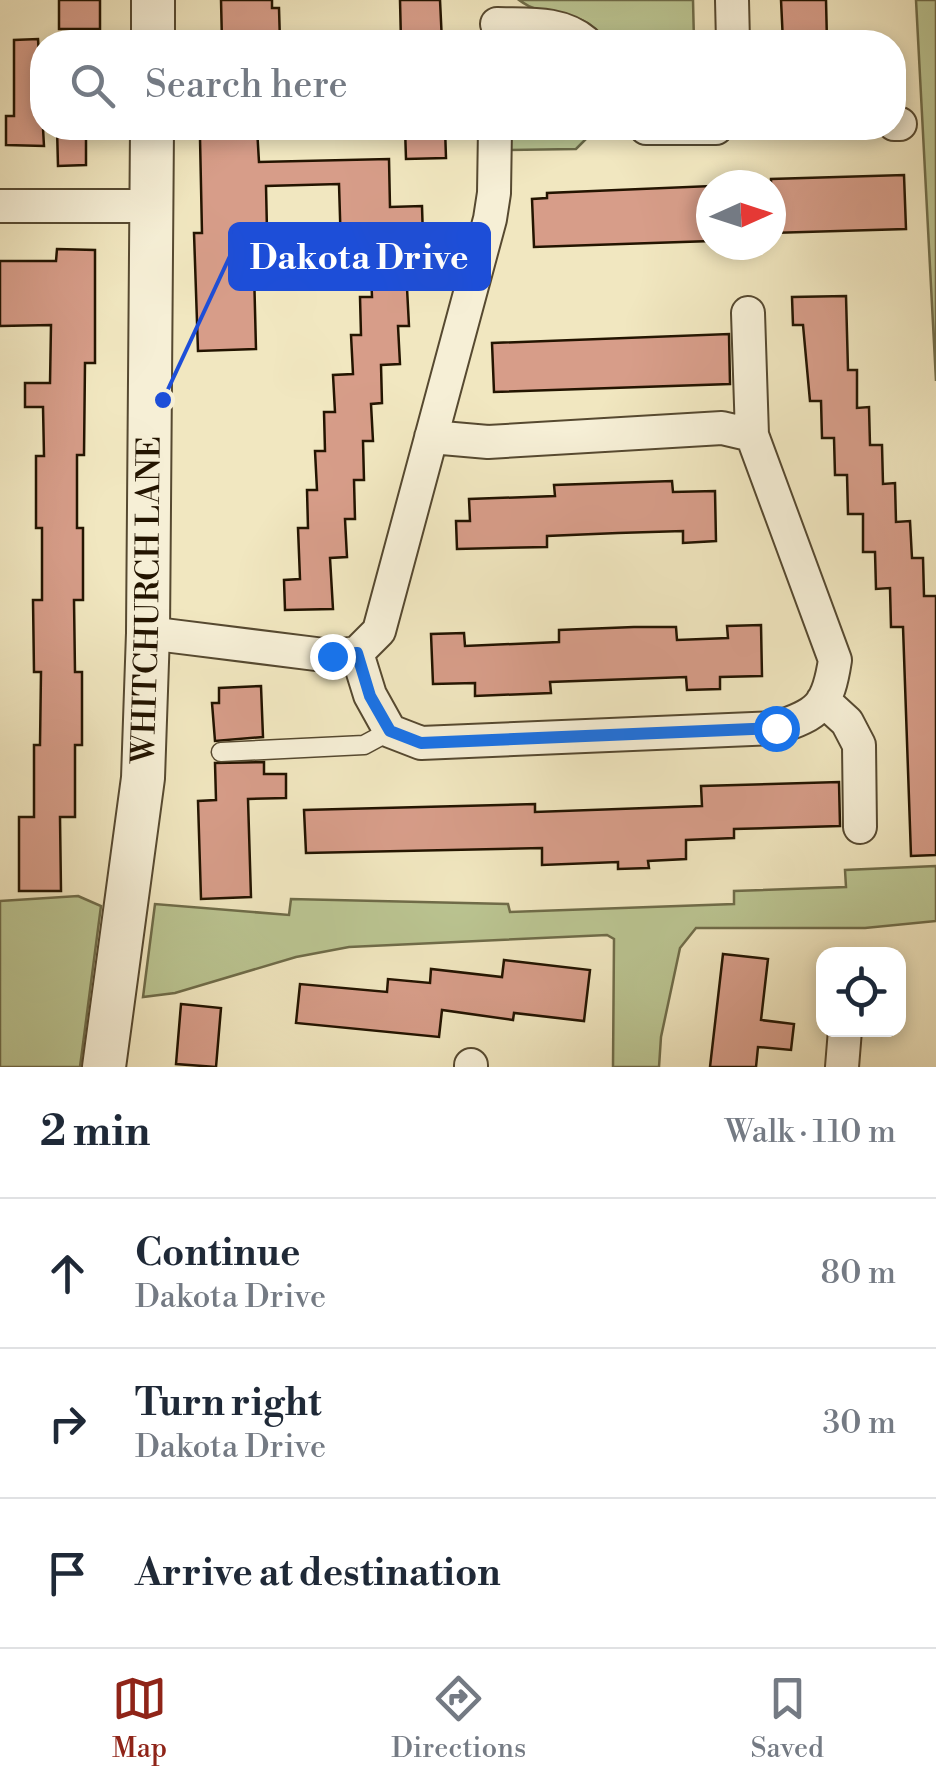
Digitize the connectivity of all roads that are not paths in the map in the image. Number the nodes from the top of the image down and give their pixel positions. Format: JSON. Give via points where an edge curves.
{"nodes":[{"id":1,"x":153,"y":0,"type":"edge"},
{"id":2,"x":732,"y":0,"type":"edge"},
{"id":3,"x":497,"y":22,"type":"edge"},
{"id":4,"x":152,"y":30,"type":"edge"},
{"id":5,"x":565,"y":30,"type":"edge"},
{"id":6,"x":732,"y":30,"type":"edge"},
{"id":7,"x":152,"y":140,"type":"edge"},
{"id":8,"x":495,"y":140,"type":"edge"},
{"id":9,"x":0,"y":206,"type":"edge"},
{"id":10,"x":152,"y":206,"type":"junction"},
{"id":11,"x":748,"y":314,"type":"dead end"},
{"id":12,"x":752,"y":435,"type":"junction"},
{"id":13,"x":431,"y":436,"type":"junction"},
{"id":14,"x":148,"y":633,"type":"junction"},
{"id":15,"x":357,"y":653,"type":"junction"},
{"id":16,"x":823,"y":700,"type":"junction"},
{"id":17,"x":390,"y":731,"type":"junction"},
{"id":18,"x":221,"y":752,"type":"dead end"},
{"id":19,"x":860,"y":827,"type":"dead end"},
{"id":20,"x":845,"y":1037,"type":"edge"},
{"id":21,"x":104,"y":1067,"type":"edge"},
{"id":22,"x":842,"y":1067,"type":"edge"}],
"edges":[{"from":1,"to":4,"type":"street"},
{"from":2,"to":6,"type":"street"},
{"from":3,"to":5,"type":"street"},
{"from":7,"to":10,"type":"street","name":"WHITCHURCH LANE"},
{"from":8,"to":13,"type":"street","via":[[490,220]]},
{"from":9,"to":10,"type":"street"},
{"from":10,"to":14,"type":"street","name":"WHITCHURCH LANE"},
{"from":11,"to":12,"type":"street"},
{"from":12,"to":13,"type":"street","via":[[722,428],[488,442]]},
{"from":12,"to":16,"type":"street","via":[[835,660]]},
{"from":13,"to":15,"type":"street","via":[[385,615]]},
{"from":14,"to":15,"type":"street","via":[[332,656]]},
{"from":14,"to":21,"type":"street","name":"WHITCHURCH LANE","via":[[143,778]]},
{"from":15,"to":17,"type":"street"},
{"from":16,"to":17,"type":"street","via":[[810,716],[776,728],[421,743]]},
{"from":16,"to":19,"type":"street","via":[[859,745]]},
{"from":17,"to":18,"type":"lane","via":[[364,745]]},
{"from":20,"to":22,"type":"street"}]}
